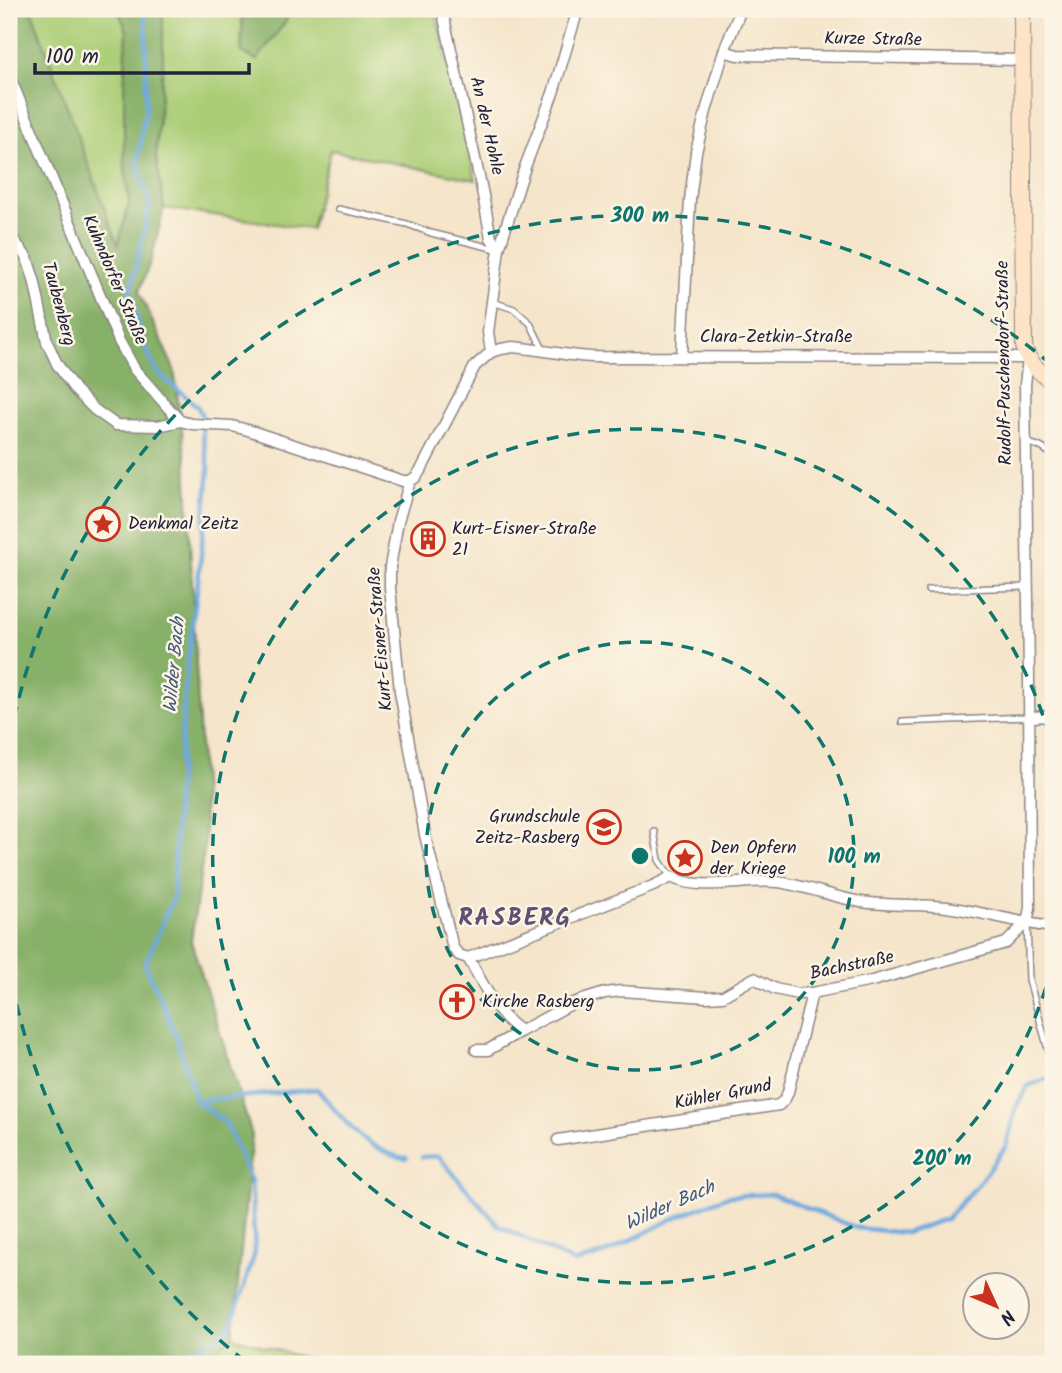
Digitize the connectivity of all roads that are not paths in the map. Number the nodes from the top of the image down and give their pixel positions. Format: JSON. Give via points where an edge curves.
{"nodes":[{"id":1,"x":442,"y":9,"type":"edge"},
{"id":2,"x":578,"y":9,"type":"edge"},
{"id":3,"x":741,"y":9,"type":"edge"},
{"id":4,"x":1022,"y":9,"type":"edge"},
{"id":5,"x":724,"y":51,"type":"junction"},
{"id":6,"x":1021,"y":60,"type":"junction"},
{"id":7,"x":9,"y":75,"type":"edge"},
{"id":8,"x":338,"y":209,"type":"dead end"},
{"id":9,"x":9,"y":233,"type":"edge"},
{"id":10,"x":499,"y":249,"type":"junction"},
{"id":11,"x":492,"y":302,"type":"junction"},
{"id":12,"x":544,"y":351,"type":"junction"},
{"id":13,"x":491,"y":352,"type":"junction"},
{"id":14,"x":682,"y":356,"type":"junction"},
{"id":15,"x":1028,"y":358,"type":"junction"},
{"id":16,"x":1053,"y":382,"type":"edge"},
{"id":17,"x":180,"y":421,"type":"junction"},
{"id":18,"x":1025,"y":443,"type":"junction"},
{"id":19,"x":1053,"y":456,"type":"edge"},
{"id":20,"x":410,"y":481,"type":"junction"},
{"id":21,"x":1027,"y":587,"type":"junction"},
{"id":22,"x":928,"y":590,"type":"dead end"},
{"id":23,"x":1053,"y":716,"type":"edge"},
{"id":24,"x":1029,"y":717,"type":"junction"},
{"id":25,"x":902,"y":722,"type":"dead end"},
{"id":26,"x":654,"y":831,"type":"dead end"},
{"id":27,"x":671,"y":877,"type":"junction"},
{"id":28,"x":1027,"y":922,"type":"junction"},
{"id":29,"x":1053,"y":927,"type":"edge"},
{"id":30,"x":468,"y":958,"type":"junction"},
{"id":31,"x":812,"y":993,"type":"junction"},
{"id":32,"x":521,"y":1031,"type":"junction"},
{"id":33,"x":476,"y":1050,"type":"dead end"},
{"id":34,"x":1053,"y":1062,"type":"edge"},
{"id":35,"x":558,"y":1140,"type":"dead end"}],
"edges":[{"from":1,"to":10,"type":"street","name":"An der Hohle","via":[[491,238]]},
{"from":2,"to":10,"type":"street"},
{"from":3,"to":5,"type":"street"},
{"from":4,"to":6,"type":"street","name":"Rudolf-Puschendorf-Straße"},
{"from":5,"to":6,"type":"street","name":"Kurze Straße","via":[[737,55]]},
{"from":5,"to":14,"type":"street","via":[[701,128],[693,177]]},
{"from":6,"to":15,"type":"street","name":"Rudolf-Puschendorf-Straße","via":[[1024,346]]},
{"from":7,"to":17,"type":"street","name":"Kuhndorfer Straße","via":[[119,341],[135,370]]},
{"from":8,"to":10,"type":"lane"},
{"from":9,"to":17,"type":"street","name":"Taubenberg","via":[[27,258],[47,342],[75,390],[116,425],[158,426]]},
{"from":10,"to":11,"type":"street"},
{"from":11,"to":12,"type":"lane","via":[[514,309],[530,323]]},
{"from":11,"to":13,"type":"street"},
{"from":12,"to":13,"type":"street","name":"Clara-Zetkin-Straße","via":[[513,347]]},
{"from":12,"to":14,"type":"street","name":"Clara-Zetkin-Straße","via":[[593,357]]},
{"from":13,"to":20,"type":"street","name":"Kurt-Eisner-Straße","via":[[470,373],[422,468]]},
{"from":14,"to":15,"type":"street","name":"Clara-Zetkin-Straße"},
{"from":15,"to":16,"type":"street"},
{"from":15,"to":18,"type":"street","name":"Rudolf-Puschendorf-Straße"},
{"from":17,"to":20,"type":"street","via":[[269,435]]},
{"from":18,"to":19,"type":"lane"},
{"from":18,"to":21,"type":"street","name":"Rudolf-Puschendorf-Straße"},
{"from":20,"to":30,"type":"street","name":"Kurt-Eisner-Straße","via":[[390,567],[400,691],[425,835],[453,948]]},
{"from":21,"to":22,"type":"lane"},
{"from":21,"to":24,"type":"street","name":"Rudolf-Puschendorf-Straße"},
{"from":23,"to":24,"type":"street"},
{"from":24,"to":25,"type":"lane"},
{"from":24,"to":28,"type":"street","name":"Rudolf-Puschendorf-Straße"},
{"from":26,"to":27,"type":"lane","via":[[659,860]]},
{"from":27,"to":28,"type":"street","via":[[694,885],[776,882],[865,902],[946,907]]},
{"from":27,"to":30,"type":"street"},
{"from":28,"to":29,"type":"street"},
{"from":28,"to":31,"type":"street","name":"Bachstraße","via":[[1006,943]]},
{"from":28,"to":34,"type":"lane","via":[[1029,980]]},
{"from":30,"to":32,"type":"street","via":[[503,1015]]},
{"from":31,"to":32,"type":"street","name":"Bachstraße","via":[[775,989],[754,978],[723,996],[605,993],[573,1003]]},
{"from":31,"to":35,"type":"street","name":"Kühler Grund","via":[[788,1092],[779,1105]]},
{"from":32,"to":33,"type":"street","name":"Bachstraße","via":[[488,1050]]}]}
